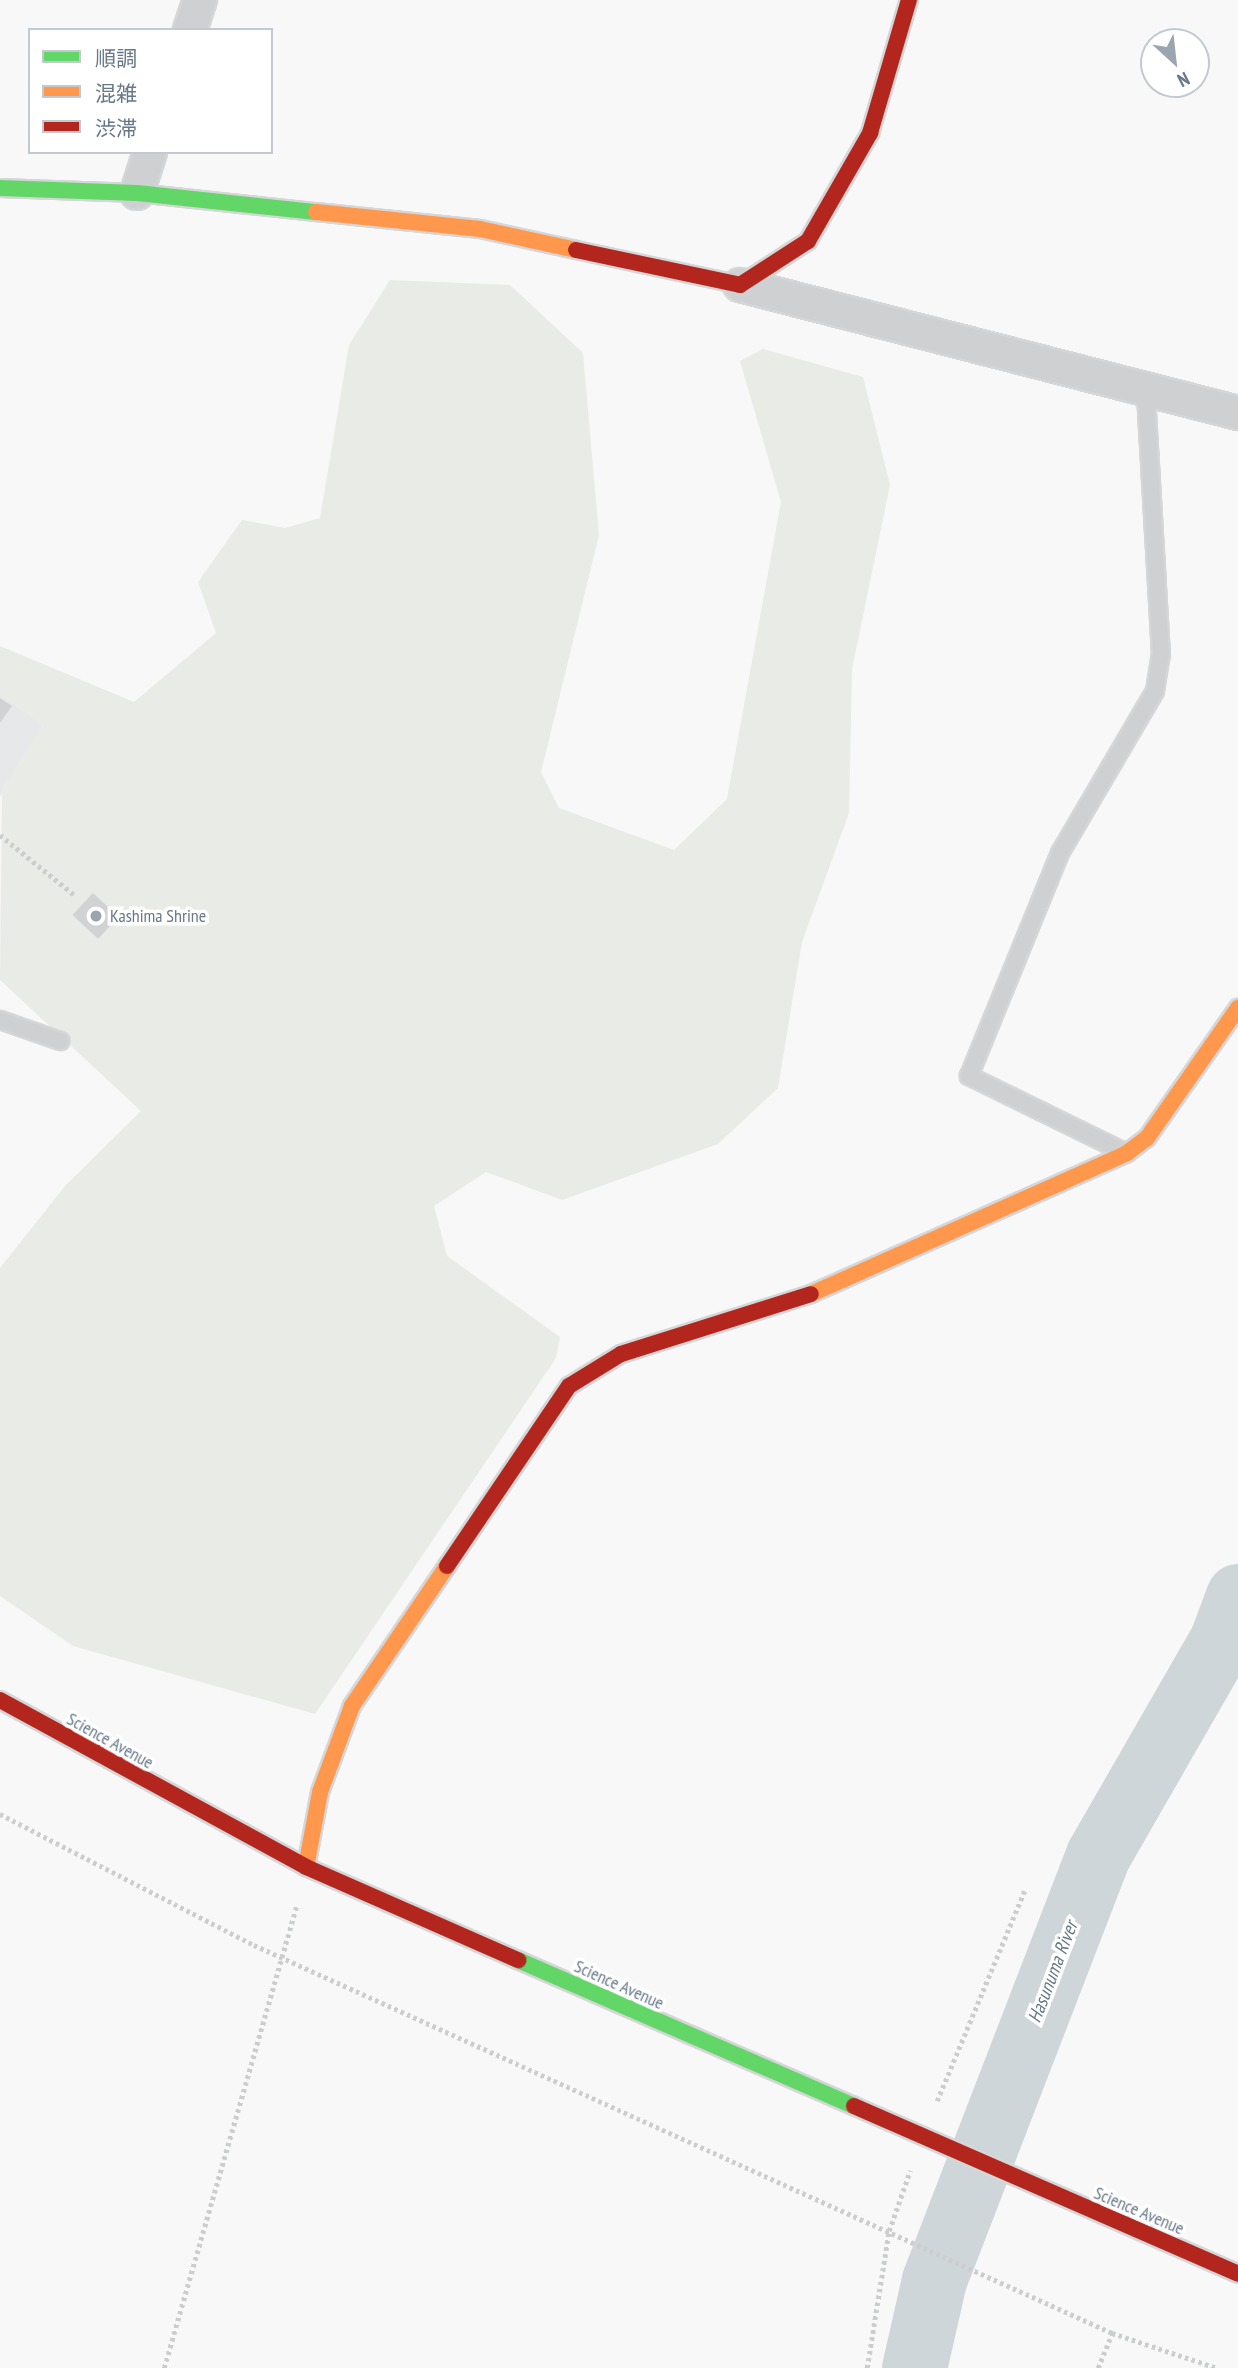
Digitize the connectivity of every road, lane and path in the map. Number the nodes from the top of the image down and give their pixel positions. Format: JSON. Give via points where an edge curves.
{"nodes":[{"id":1,"x":200,"y":0,"type":"edge"},
{"id":2,"x":909,"y":0,"type":"edge"},
{"id":3,"x":191,"y":28,"type":"edge"},
{"id":4,"x":149,"y":154,"type":"edge"},
{"id":5,"x":0,"y":188,"type":"edge"},
{"id":6,"x":137,"y":194,"type":"junction"},
{"id":7,"x":740,"y":285,"type":"junction"},
{"id":8,"x":1146,"y":392,"type":"junction"},
{"id":9,"x":1238,"y":413,"type":"edge"},
{"id":10,"x":0,"y":835,"type":"edge"},
{"id":11,"x":76,"y":896,"type":"dead end"},
{"id":12,"x":1238,"y":1008,"type":"edge"},
{"id":13,"x":0,"y":1020,"type":"edge"},
{"id":14,"x":60,"y":1041,"type":"dead end"},
{"id":15,"x":1127,"y":1153,"type":"junction"},
{"id":16,"x":0,"y":1700,"type":"edge"},
{"id":17,"x":0,"y":1814,"type":"edge"},
{"id":18,"x":306,"y":1867,"type":"junction"},
{"id":19,"x":1025,"y":1891,"type":"dead end"},
{"id":20,"x":286,"y":1958,"type":"junction"},
{"id":21,"x":921,"y":2141,"type":"junction"},
{"id":22,"x":888,"y":2231,"type":"junction"},
{"id":23,"x":1238,"y":2274,"type":"edge"},
{"id":24,"x":1112,"y":2333,"type":"junction"},
{"id":25,"x":164,"y":2368,"type":"edge"},
{"id":26,"x":867,"y":2368,"type":"edge"},
{"id":27,"x":1098,"y":2368,"type":"edge"},
{"id":28,"x":1217,"y":2368,"type":"edge"}],
"edges":[{"from":1,"to":3,"type":"street"},
{"from":2,"to":7,"type":"street","via":[[870,133],[808,241]]},
{"from":4,"to":6,"type":"street"},
{"from":5,"to":6,"type":"street"},
{"from":6,"to":7,"type":"street","via":[[480,229]]},
{"from":7,"to":8,"type":"street"},
{"from":8,"to":9,"type":"street"},
{"from":8,"to":15,"type":"lane","via":[[1161,655],[1154,691],[1060,853],[969,1076]]},
{"from":10,"to":11,"type":"path"},
{"from":12,"to":15,"type":"street","via":[[1147,1138]]},
{"from":13,"to":14,"type":"lane"},
{"from":15,"to":18,"type":"street","via":[[876,1268],[774,1308],[621,1354],[569,1386],[352,1706],[320,1792]]},
{"from":16,"to":18,"type":"street","name":"Science Avenue"},
{"from":17,"to":20,"type":"path"},
{"from":18,"to":20,"type":"path"},
{"from":18,"to":21,"type":"street","name":"Science Avenue"},
{"from":19,"to":21,"type":"path"},
{"from":20,"to":22,"type":"path"},
{"from":20,"to":25,"type":"path"},
{"from":21,"to":22,"type":"path"},
{"from":21,"to":23,"type":"street","name":"Science Avenue"},
{"from":22,"to":24,"type":"path"},
{"from":22,"to":26,"type":"path"},
{"from":24,"to":27,"type":"path"},
{"from":24,"to":28,"type":"path"}]}
